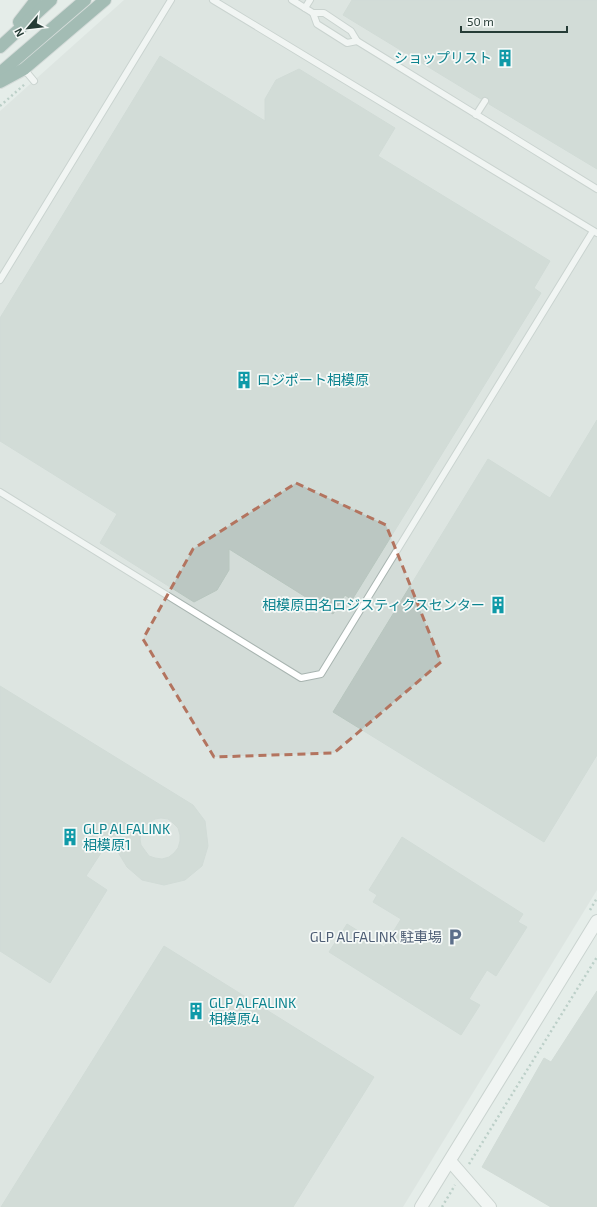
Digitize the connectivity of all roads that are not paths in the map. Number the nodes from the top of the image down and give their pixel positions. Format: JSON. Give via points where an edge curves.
{"nodes":[{"id":1,"x":36,"y":0,"type":"edge"},
{"id":2,"x":51,"y":0,"type":"edge"},
{"id":3,"x":85,"y":0,"type":"edge"},
{"id":4,"x":105,"y":0,"type":"edge"},
{"id":5,"x":171,"y":0,"type":"edge"},
{"id":6,"x":213,"y":0,"type":"edge"},
{"id":7,"x":292,"y":0,"type":"edge"},
{"id":8,"x":310,"y":0,"type":"edge"},
{"id":9,"x":305,"y":8,"type":"junction"},
{"id":10,"x":313,"y":13,"type":"junction"},
{"id":11,"x":357,"y":41,"type":"junction"},
{"id":12,"x":1,"y":46,"type":"edge"},
{"id":13,"x":24,"y":69,"type":"junction"},
{"id":14,"x":0,"y":73,"type":"edge"},
{"id":15,"x":34,"y":81,"type":"dead end"},
{"id":16,"x":0,"y":82,"type":"edge"},
{"id":17,"x":485,"y":101,"type":"dead end"},
{"id":18,"x":476,"y":115,"type":"junction"},
{"id":19,"x":597,"y":189,"type":"edge"},
{"id":20,"x":595,"y":232,"type":"edge"},
{"id":21,"x":0,"y":280,"type":"edge"},
{"id":22,"x":0,"y":492,"type":"edge"},
{"id":23,"x":597,"y":921,"type":"edge"},
{"id":24,"x":450,"y":1161,"type":"junction"},
{"id":25,"x":421,"y":1207,"type":"edge"},
{"id":26,"x":490,"y":1207,"type":"edge"}],
"edges":[{"from":1,"to":12,"type":"highway"},
{"from":2,"to":12,"type":"highway"},
{"from":3,"to":14,"type":"highway"},
{"from":4,"to":13,"type":"highway"},
{"from":5,"to":21,"type":"lane"},
{"from":6,"to":20,"type":"lane"},
{"from":7,"to":9,"type":"lane"},
{"from":8,"to":9,"type":"lane"},
{"from":9,"to":10,"type":"lane"},
{"from":10,"to":11,"type":"lane","via":[[324,13],[352,31]]},
{"from":10,"to":11,"type":"lane","via":[[317,24],[347,43]]},
{"from":11,"to":18,"type":"lane"},
{"from":13,"to":15,"type":"lane"},
{"from":13,"to":16,"type":"highway"},
{"from":17,"to":18,"type":"lane"},
{"from":18,"to":19,"type":"lane"},
{"from":20,"to":22,"type":"lane","via":[[321,674],[301,678]]},
{"from":23,"to":24,"type":"street"},
{"from":24,"to":25,"type":"street"},
{"from":24,"to":26,"type":"street"}]}
